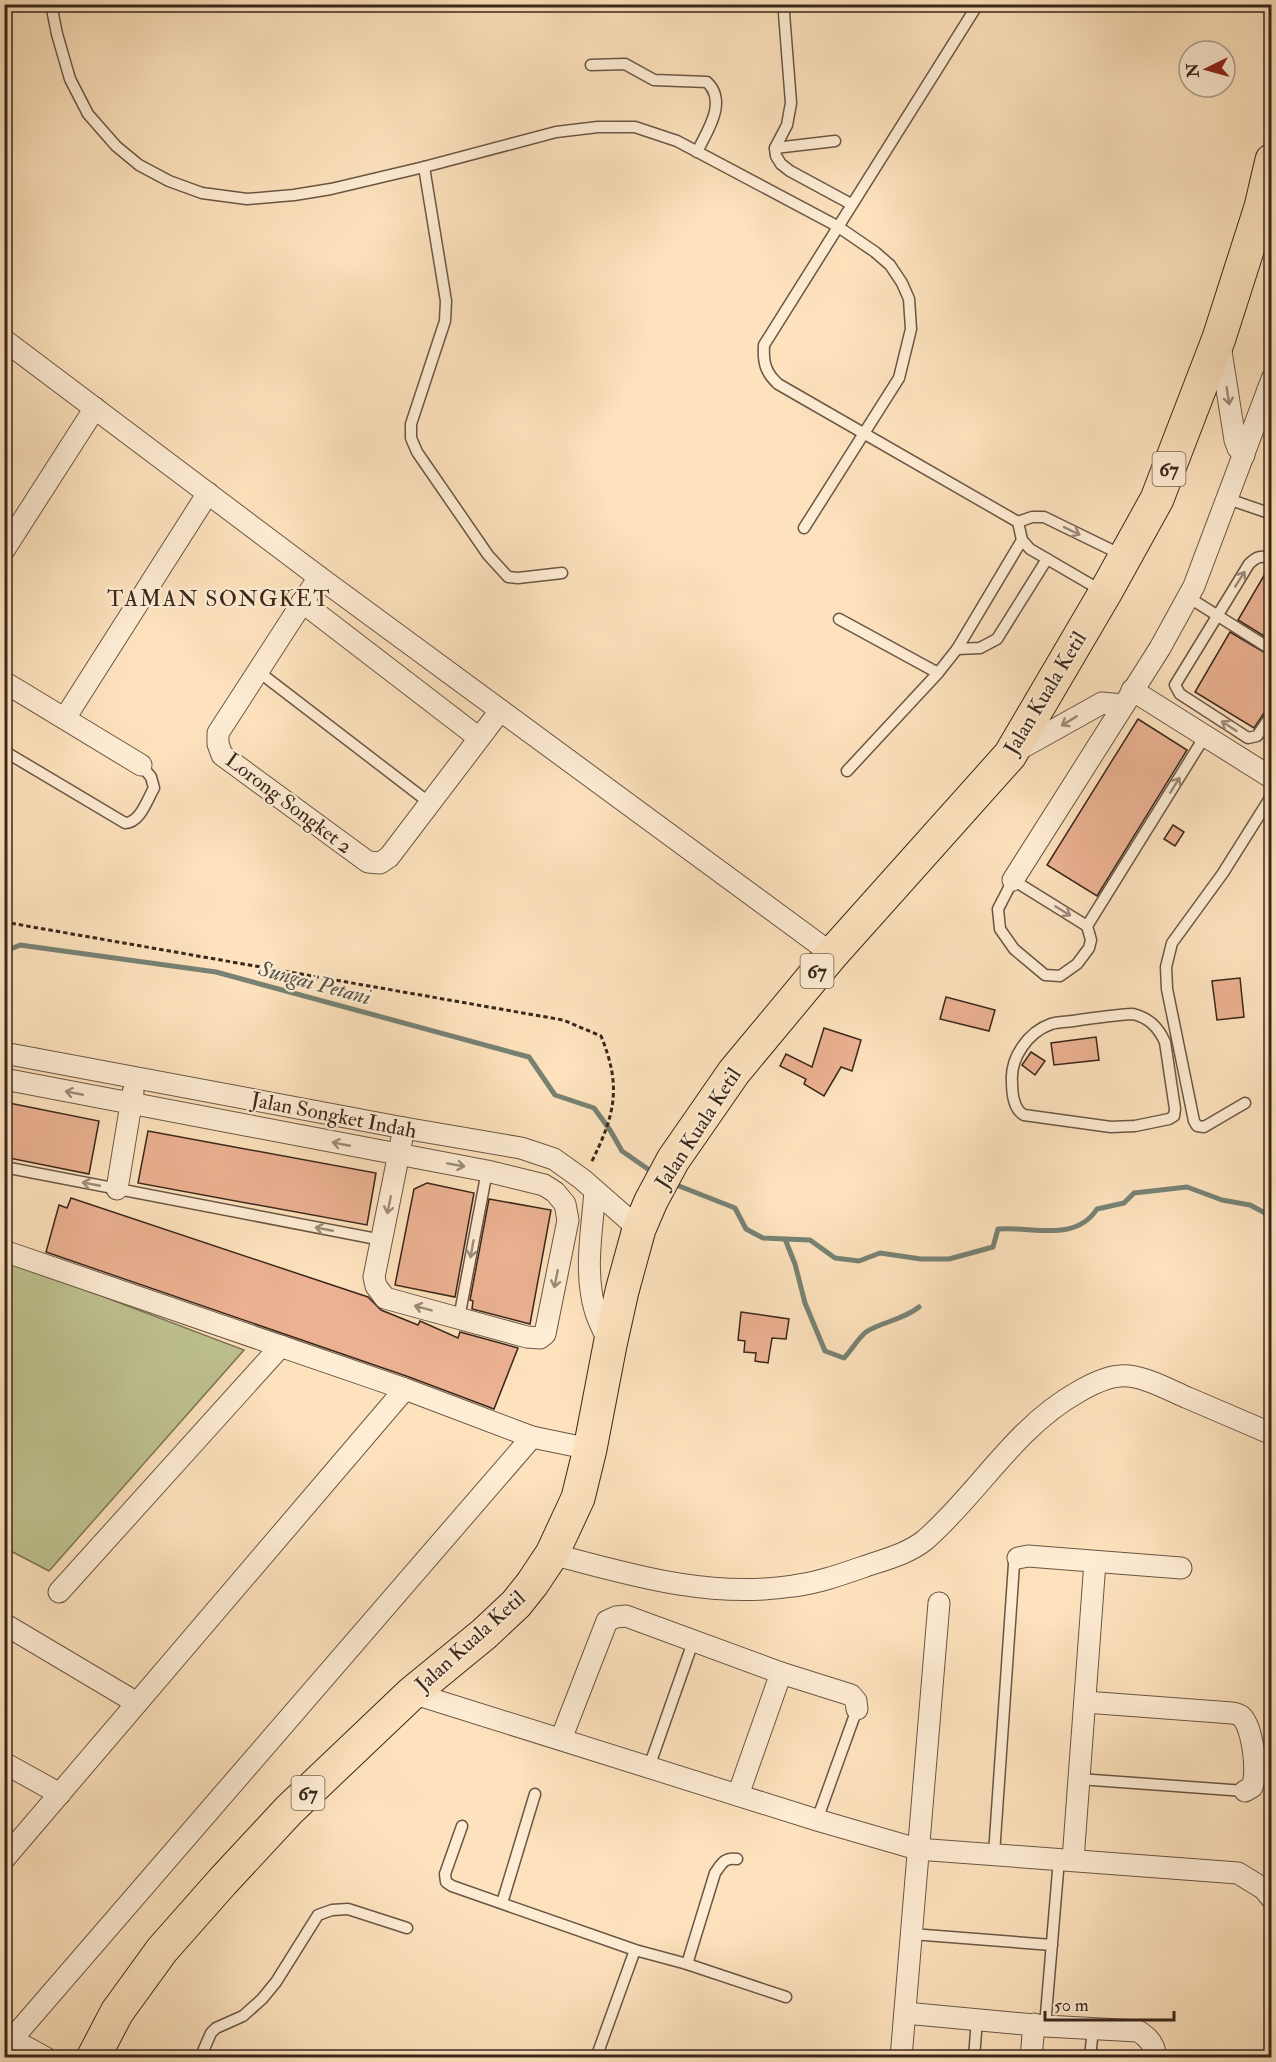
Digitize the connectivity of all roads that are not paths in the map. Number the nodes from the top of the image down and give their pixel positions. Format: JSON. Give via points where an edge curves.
{"nodes":[{"id":1,"x":51,"y":4,"type":"edge"},
{"id":2,"x":978,"y":4,"type":"edge"},
{"id":3,"x":784,"y":13,"type":"dead end"},
{"id":4,"x":591,"y":65,"type":"dead end"},
{"id":5,"x":835,"y":141,"type":"dead end"},
{"id":6,"x":775,"y":148,"type":"junction"},
{"id":7,"x":697,"y":152,"type":"junction"},
{"id":8,"x":1272,"y":160,"type":"edge"},
{"id":9,"x":424,"y":167,"type":"junction"},
{"id":10,"x":851,"y":204,"type":"junction"},
{"id":11,"x":837,"y":226,"type":"junction"},
{"id":12,"x":1219,"y":338,"type":"junction"},
{"id":13,"x":4,"y":340,"type":"edge"},
{"id":14,"x":1272,"y":379,"type":"edge"},
{"id":15,"x":95,"y":408,"type":"junction"},
{"id":16,"x":1267,"y":408,"type":"edge"},
{"id":17,"x":864,"y":435,"type":"junction"},
{"id":18,"x":1244,"y":455,"type":"junction"},
{"id":19,"x":208,"y":492,"type":"junction"},
{"id":20,"x":1228,"y":499,"type":"junction"},
{"id":21,"x":1272,"y":514,"type":"edge"},
{"id":22,"x":1018,"y":522,"type":"junction"},
{"id":23,"x":804,"y":528,"type":"dead end"},
{"id":24,"x":1022,"y":540,"type":"junction"},
{"id":25,"x":4,"y":550,"type":"edge"},
{"id":26,"x":1125,"y":557,"type":"junction"},
{"id":27,"x":1047,"y":559,"type":"junction"},
{"id":28,"x":1272,"y":560,"type":"edge"},
{"id":29,"x":562,"y":573,"type":"dead end"},
{"id":30,"x":319,"y":577,"type":"junction"},
{"id":31,"x":1105,"y":593,"type":"junction"},
{"id":32,"x":1188,"y":597,"type":"junction"},
{"id":33,"x":302,"y":602,"type":"junction"},
{"id":34,"x":1218,"y":616,"type":"junction"},
{"id":35,"x":839,"y":619,"type":"dead end"},
{"id":36,"x":957,"y":649,"type":"junction"},
{"id":37,"x":1272,"y":651,"type":"edge"},
{"id":38,"x":259,"y":672,"type":"junction"},
{"id":39,"x":938,"y":673,"type":"junction"},
{"id":40,"x":4,"y":682,"type":"edge"},
{"id":41,"x":1127,"y":698,"type":"junction"},
{"id":42,"x":500,"y":711,"type":"junction"},
{"id":43,"x":1272,"y":714,"type":"edge"},
{"id":44,"x":65,"y":718,"type":"junction"},
{"id":45,"x":1205,"y":736,"type":"junction"},
{"id":46,"x":479,"y":738,"type":"junction"},
{"id":47,"x":4,"y":751,"type":"edge"},
{"id":48,"x":1010,"y":755,"type":"junction"},
{"id":49,"x":141,"y":765,"type":"joint"},
{"id":50,"x":847,"y":771,"type":"dead end"},
{"id":51,"x":1272,"y":778,"type":"edge"},
{"id":52,"x":1272,"y":795,"type":"edge"},
{"id":53,"x":431,"y":804,"type":"junction"},
{"id":54,"x":1013,"y":880,"type":"junction"},
{"id":55,"x":1087,"y":926,"type":"junction"},
{"id":56,"x":832,"y":954,"type":"junction"},
{"id":57,"x":1178,"y":1040,"type":"junction"},
{"id":58,"x":1165,"y":1042,"type":"junction"},
{"id":59,"x":4,"y":1053,"type":"edge"},
{"id":60,"x":136,"y":1078,"type":"junction"},
{"id":61,"x":4,"y":1079,"type":"edge"},
{"id":62,"x":1245,"y":1103,"type":"dead end"},
{"id":63,"x":131,"y":1104,"type":"junction"},
{"id":64,"x":404,"y":1128,"type":"junction"},
{"id":65,"x":399,"y":1155,"type":"junction"},
{"id":66,"x":4,"y":1167,"type":"edge"},
{"id":67,"x":487,"y":1171,"type":"junction"},
{"id":68,"x":117,"y":1189,"type":"junction"},
{"id":69,"x":595,"y":1191,"type":"junction"},
{"id":70,"x":645,"y":1215,"type":"junction"},
{"id":71,"x":381,"y":1240,"type":"junction"},
{"id":72,"x":4,"y":1251,"type":"edge"},
{"id":73,"x":459,"y":1318,"type":"junction"},
{"id":74,"x":610,"y":1345,"type":"junction"},
{"id":75,"x":281,"y":1346,"type":"junction"},
{"id":76,"x":405,"y":1389,"type":"junction"},
{"id":77,"x":1272,"y":1434,"type":"edge"},
{"id":78,"x":532,"y":1437,"type":"junction"},
{"id":79,"x":590,"y":1449,"type":"junction"},
{"id":80,"x":552,"y":1554,"type":"junction"},
{"id":81,"x":1018,"y":1558,"type":"joint"},
{"id":82,"x":1095,"y":1562,"type":"junction"},
{"id":83,"x":1181,"y":1569,"type":"dead end"},
{"id":84,"x":59,"y":1592,"type":"dead end"},
{"id":85,"x":939,"y":1603,"type":"dead end"},
{"id":86,"x":4,"y":1624,"type":"edge"},
{"id":87,"x":693,"y":1642,"type":"junction"},
{"id":88,"x":781,"y":1673,"type":"junction"},
{"id":89,"x":412,"y":1693,"type":"junction"},
{"id":90,"x":1085,"y":1702,"type":"junction"},
{"id":91,"x":137,"y":1703,"type":"junction"},
{"id":92,"x":857,"y":1709,"type":"joint"},
{"id":93,"x":561,"y":1738,"type":"junction"},
{"id":94,"x":4,"y":1763,"type":"edge"},
{"id":95,"x":649,"y":1767,"type":"junction"},
{"id":96,"x":1079,"y":1779,"type":"junction"},
{"id":97,"x":1245,"y":1791,"type":"joint"},
{"id":98,"x":60,"y":1794,"type":"junction"},
{"id":99,"x":535,"y":1794,"type":"dead end"},
{"id":100,"x":738,"y":1795,"type":"junction"},
{"id":101,"x":817,"y":1820,"type":"junction"},
{"id":102,"x":462,"y":1826,"type":"dead end"},
{"id":103,"x":917,"y":1849,"type":"junction"},
{"id":104,"x":994,"y":1854,"type":"junction"},
{"id":105,"x":4,"y":1858,"type":"edge"},
{"id":106,"x":1066,"y":1859,"type":"junction"},
{"id":107,"x":737,"y":1860,"type":"dead end"},
{"id":108,"x":1272,"y":1899,"type":"edge"},
{"id":109,"x":502,"y":1903,"type":"junction"},
{"id":110,"x":407,"y":1928,"type":"dead end"},
{"id":111,"x":912,"y":1934,"type":"junction"},
{"id":112,"x":1052,"y":1945,"type":"junction"},
{"id":113,"x":634,"y":1950,"type":"junction"},
{"id":114,"x":687,"y":1964,"type":"junction"},
{"id":115,"x":786,"y":1997,"type":"dead end"},
{"id":116,"x":905,"y":2013,"type":"junction"},
{"id":117,"x":977,"y":2019,"type":"junction"},
{"id":118,"x":1040,"y":2025,"type":"junction"},
{"id":119,"x":1093,"y":2028,"type":"junction"},
{"id":120,"x":8,"y":2037,"type":"edge"},
{"id":121,"x":46,"y":2058,"type":"edge"},
{"id":122,"x":93,"y":2058,"type":"edge"},
{"id":123,"x":200,"y":2058,"type":"edge"},
{"id":124,"x":597,"y":2058,"type":"edge"},
{"id":125,"x":901,"y":2058,"type":"edge"},
{"id":126,"x":974,"y":2058,"type":"edge"},
{"id":127,"x":1031,"y":2058,"type":"edge"},
{"id":128,"x":1090,"y":2058,"type":"edge"},
{"id":129,"x":1155,"y":2058,"type":"edge"}],
"edges":[{"from":1,"to":9,"type":"lane","via":[[70,79],[88,114],[116,146],[139,165],[169,181],[202,193],[247,199],[331,189]]},
{"from":2,"to":10,"type":"lane"},
{"from":3,"to":6,"type":"lane","via":[[791,103],[787,125]]},
{"from":4,"to":7,"type":"lane","via":[[625,64],[654,80],[707,82],[713,88],[716,109]]},
{"from":5,"to":6,"type":"lane"},
{"from":6,"to":10,"type":"lane","via":[[781,164],[790,171]]},
{"from":7,"to":9,"type":"lane","via":[[648,130],[619,125],[556,132]]},
{"from":7,"to":11,"type":"lane"},
{"from":8,"to":12,"type":"main road","name":"Jalan Kuala Ketil","number":"67"},
{"from":9,"to":29,"type":"lane","via":[[446,301],[445,321],[411,424],[411,438],[488,555],[508,577]]},
{"from":10,"to":11,"type":"lane"},
{"from":11,"to":17,"type":"lane","via":[[890,265],[909,299],[911,329],[899,378]]},
{"from":11,"to":17,"type":"lane","via":[[764,345],[763,362],[778,384]]},
{"from":12,"to":18,"type":"street","one_way":true,"via":[[1235,440]]},
{"from":12,"to":26,"type":"main road","name":"Jalan Kuala Ketil","number":"67","via":[[1157,499]]},
{"from":13,"to":15,"type":"street"},
{"from":14,"to":16,"type":"street"},
{"from":15,"to":19,"type":"street"},
{"from":15,"to":25,"type":"street"},
{"from":16,"to":18,"type":"street"},
{"from":17,"to":22,"type":"lane"},
{"from":17,"to":23,"type":"lane"},
{"from":18,"to":20,"type":"street"},
{"from":19,"to":30,"type":"street"},
{"from":19,"to":44,"type":"street"},
{"from":20,"to":21,"type":"lane"},
{"from":20,"to":32,"type":"street"},
{"from":22,"to":24,"type":"lane"},
{"from":22,"to":26,"type":"lane","one_way":true,"via":[[1044,517]]},
{"from":24,"to":27,"type":"lane"},
{"from":24,"to":36,"type":"lane"},
{"from":26,"to":31,"type":"main road","name":"Jalan Kuala Ketil","number":"67"},
{"from":27,"to":31,"type":"lane"},
{"from":27,"to":36,"type":"lane","via":[[997,639],[980,648]]},
{"from":34,"to":28,"type":"lane","one_way":true,"via":[[1254,559],[1266,556]]},
{"from":30,"to":33,"type":"street","name":"Lorong Songket 2"},
{"from":30,"to":42,"type":"street"},
{"from":31,"to":48,"type":"main road","name":"Jalan Kuala Ketil","number":"67"},
{"from":32,"to":34,"type":"lane"},
{"from":32,"to":41,"type":"street"},
{"from":33,"to":38,"type":"street","name":"Lorong Songket 2"},
{"from":33,"to":46,"type":"street"},
{"from":34,"to":37,"type":"lane"},
{"from":43,"to":34,"type":"lane","one_way":true,"via":[[1257,736],[1248,738],[1177,691],[1177,681]]},
{"from":35,"to":39,"type":"lane"},
{"from":36,"to":39,"type":"lane"},
{"from":38,"to":53,"type":"lane"},
{"from":38,"to":53,"type":"street","name":"Lorong Songket 2","via":[[218,733],[222,755],[368,862],[380,863],[389,858]]},
{"from":39,"to":50,"type":"lane"},
{"from":40,"to":44,"type":"street"},
{"from":41,"to":45,"type":"street"},
{"from":41,"to":48,"type":"street","one_way":true,"via":[[1092,707]]},
{"from":41,"to":54,"type":"street"},
{"from":42,"to":46,"type":"street"},
{"from":42,"to":56,"type":"street"},
{"from":44,"to":49,"type":"street"},
{"from":45,"to":51,"type":"street"},
{"from":55,"to":45,"type":"lane","one_way":true},
{"from":46,"to":53,"type":"street"},
{"from":47,"to":49,"type":"lane","via":[[125,823],[137,819],[154,788],[152,777]]},
{"from":48,"to":56,"type":"main road","name":"Jalan Kuala Ketil","number":"67"},
{"from":52,"to":57,"type":"lane","via":[[1223,873],[1172,943],[1166,967],[1167,989]]},
{"from":54,"to":55,"type":"lane","one_way":true},
{"from":54,"to":55,"type":"lane","via":[[998,909],[1000,929],[1014,949],[1045,975],[1060,976],[1077,964],[1089,948]]},
{"from":56,"to":70,"type":"main road","name":"Jalan Kuala Ketil","number":"67","via":[[734,1072],[673,1160]]},
{"from":57,"to":58,"type":"lane"},
{"from":57,"to":62,"type":"lane","via":[[1197,1126],[1204,1127]]},
{"from":58,"to":58,"type":"lane","via":[[1152,1023],[1133,1014],[1051,1024],[1019,1051],[1011,1080],[1015,1104],[1024,1115],[1111,1127],[1170,1119],[1175,1109]]},
{"from":59,"to":60,"type":"street","name":"Jalan Songket Indah"},
{"from":60,"to":63,"type":"street"},
{"from":60,"to":64,"type":"street","name":"Jalan Songket Indah"},
{"from":63,"to":61,"type":"street","one_way":true},
{"from":65,"to":63,"type":"street","one_way":true},
{"from":63,"to":68,"type":"street"},
{"from":64,"to":65,"type":"street"},
{"from":64,"to":69,"type":"street","name":"Jalan Songket Indah","via":[[521,1148],[554,1159]]},
{"from":65,"to":67,"type":"street","one_way":true},
{"from":65,"to":71,"type":"street","one_way":true},
{"from":68,"to":66,"type":"lane","one_way":true},
{"from":67,"to":73,"type":"lane","one_way":true},
{"from":67,"to":73,"type":"street","one_way":true,"via":[[544,1185],[565,1204],[568,1220],[545,1334],[527,1338]]},
{"from":71,"to":68,"type":"lane","one_way":true},
{"from":69,"to":70,"type":"street","name":"Jalan Songket Indah"},
{"from":69,"to":74,"type":"street","via":[[590,1281],[595,1310]]},
{"from":70,"to":74,"type":"main road","name":"Jalan Kuala Ketil","number":"67"},
{"from":73,"to":71,"type":"street","one_way":true,"via":[[386,1298],[379,1292],[374,1277]]},
{"from":72,"to":75,"type":"street"},
{"from":74,"to":79,"type":"main road","name":"Jalan Kuala Ketil","number":"67"},
{"from":75,"to":76,"type":"street"},
{"from":75,"to":84,"type":"street"},
{"from":76,"to":78,"type":"street"},
{"from":76,"to":91,"type":"street"},
{"from":77,"to":80,"type":"street","via":[[1147,1380],[1120,1375],[1069,1396],[1037,1420],[922,1542],[839,1576],[793,1586],[708,1589],[647,1579]]},
{"from":78,"to":79,"type":"street"},
{"from":78,"to":120,"type":"street"},
{"from":79,"to":80,"type":"main road","name":"Jalan Kuala Ketil","number":"67","via":[[578,1498]]},
{"from":80,"to":89,"type":"main road","name":"Jalan Kuala Ketil","number":"67","via":[[516,1604]]},
{"from":81,"to":82,"type":"street"},
{"from":81,"to":104,"type":"lane","via":[[1014,1564]]},
{"from":82,"to":83,"type":"street"},
{"from":82,"to":90,"type":"street"},
{"from":85,"to":103,"type":"street"},
{"from":86,"to":91,"type":"street"},
{"from":87,"to":88,"type":"street"},
{"from":87,"to":93,"type":"street","via":[[626,1616],[607,1621]]},
{"from":87,"to":95,"type":"lane"},
{"from":88,"to":92,"type":"street","via":[[851,1695]]},
{"from":88,"to":100,"type":"street"},
{"from":89,"to":93,"type":"street"},
{"from":89,"to":122,"type":"main road","name":"Jalan Kuala Ketil","number":"67","via":[[289,1810],[162,1950],[117,2012]]},
{"from":90,"to":96,"type":"street"},
{"from":90,"to":97,"type":"street","via":[[1240,1715],[1247,1725],[1256,1764],[1255,1780]]},
{"from":91,"to":98,"type":"street"},
{"from":92,"to":101,"type":"lane"},
{"from":93,"to":95,"type":"street"},
{"from":94,"to":98,"type":"street"},
{"from":95,"to":100,"type":"street"},
{"from":96,"to":97,"type":"lane"},
{"from":96,"to":106,"type":"street"},
{"from":98,"to":105,"type":"street"},
{"from":99,"to":109,"type":"lane"},
{"from":100,"to":101,"type":"street"},
{"from":101,"to":103,"type":"street"},
{"from":102,"to":109,"type":"lane","via":[[445,1874],[447,1882]]},
{"from":103,"to":104,"type":"street"},
{"from":103,"to":111,"type":"street"},
{"from":104,"to":106,"type":"street"},
{"from":106,"to":108,"type":"street","via":[[1238,1873],[1264,1889]]},
{"from":106,"to":112,"type":"lane"},
{"from":107,"to":114,"type":"lane","via":[[729,1858],[722,1862],[715,1873]]},
{"from":109,"to":113,"type":"lane"},
{"from":110,"to":123,"type":"lane","via":[[348,1909],[318,1915],[262,1999],[243,2016],[216,2028]]},
{"from":111,"to":112,"type":"lane"},
{"from":111,"to":116,"type":"street"},
{"from":112,"to":118,"type":"lane"},
{"from":113,"to":114,"type":"lane"},
{"from":113,"to":124,"type":"lane"},
{"from":114,"to":115,"type":"lane"},
{"from":116,"to":117,"type":"street"},
{"from":116,"to":125,"type":"street"},
{"from":117,"to":118,"type":"street"},
{"from":117,"to":126,"type":"lane"},
{"from":118,"to":119,"type":"street"},
{"from":118,"to":127,"type":"street"},
{"from":119,"to":128,"type":"lane"},
{"from":119,"to":129,"type":"street","via":[[1138,2031],[1149,2038]]},
{"from":120,"to":121,"type":"street"}]}
